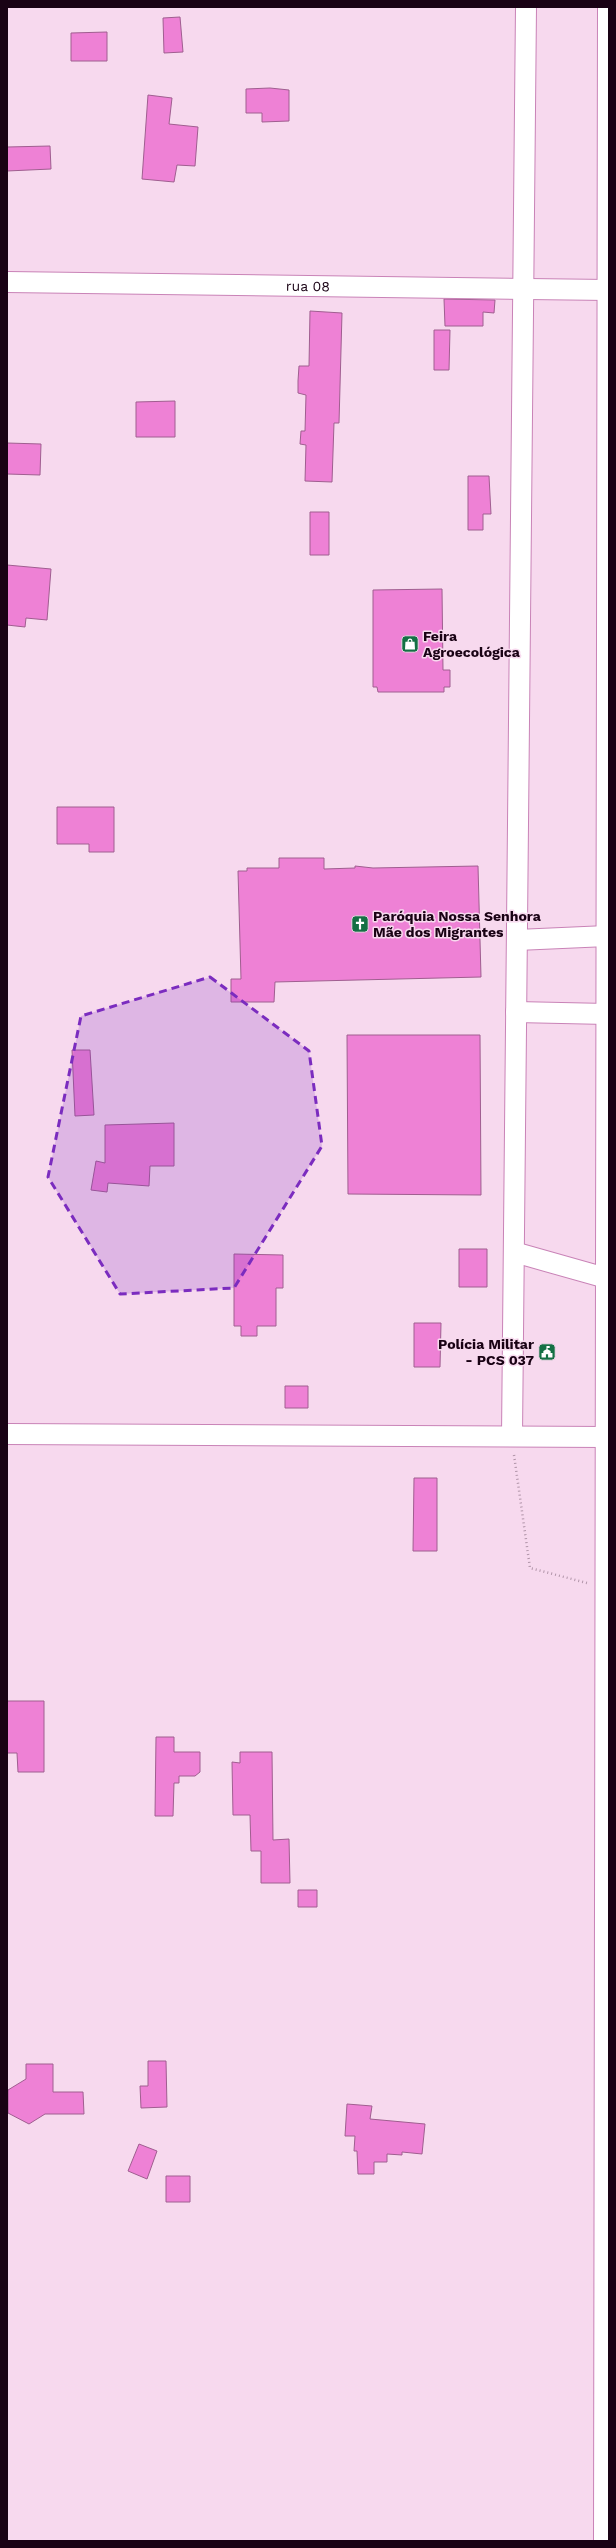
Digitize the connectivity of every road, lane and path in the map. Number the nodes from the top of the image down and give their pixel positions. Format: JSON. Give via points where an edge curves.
{"nodes":[{"id":1,"x":526,"y":7,"type":"edge"},
{"id":2,"x":609,"y":7,"type":"edge"},
{"id":3,"x":7,"y":282,"type":"edge"},
{"id":4,"x":525,"y":289,"type":"junction"},
{"id":5,"x":608,"y":290,"type":"edge"},
{"id":6,"x":607,"y":936,"type":"junction"},
{"id":7,"x":517,"y":940,"type":"junction"},
{"id":8,"x":516,"y":1012,"type":"junction"},
{"id":9,"x":607,"y":1014,"type":"junction"},
{"id":10,"x":514,"y":1252,"type":"junction"},
{"id":11,"x":606,"y":1278,"type":"junction"},
{"id":12,"x":7,"y":1434,"type":"edge"},
{"id":13,"x":512,"y":1436,"type":"junction"},
{"id":14,"x":606,"y":1437,"type":"junction"},
{"id":15,"x":605,"y":1588,"type":"junction"},
{"id":16,"x":604,"y":2541,"type":"edge"}],
"edges":[{"from":1,"to":4,"type":"street"},
{"from":2,"to":5,"type":"main road"},
{"from":3,"to":4,"type":"street","name":"rua 08"},
{"from":4,"to":5,"type":"street","name":"rua 08"},
{"from":4,"to":7,"type":"street"},
{"from":5,"to":6,"type":"main road"},
{"from":6,"to":7,"type":"street"},
{"from":6,"to":9,"type":"main road"},
{"from":7,"to":8,"type":"street"},
{"from":8,"to":9,"type":"street"},
{"from":8,"to":10,"type":"street"},
{"from":9,"to":11,"type":"main road"},
{"from":10,"to":11,"type":"street"},
{"from":10,"to":13,"type":"street"},
{"from":11,"to":14,"type":"main road"},
{"from":12,"to":13,"type":"street"},
{"from":13,"to":14,"type":"street"},
{"from":13,"to":15,"type":"path","via":[[530,1568]]},
{"from":14,"to":15,"type":"main road"},
{"from":15,"to":16,"type":"main road"}]}
